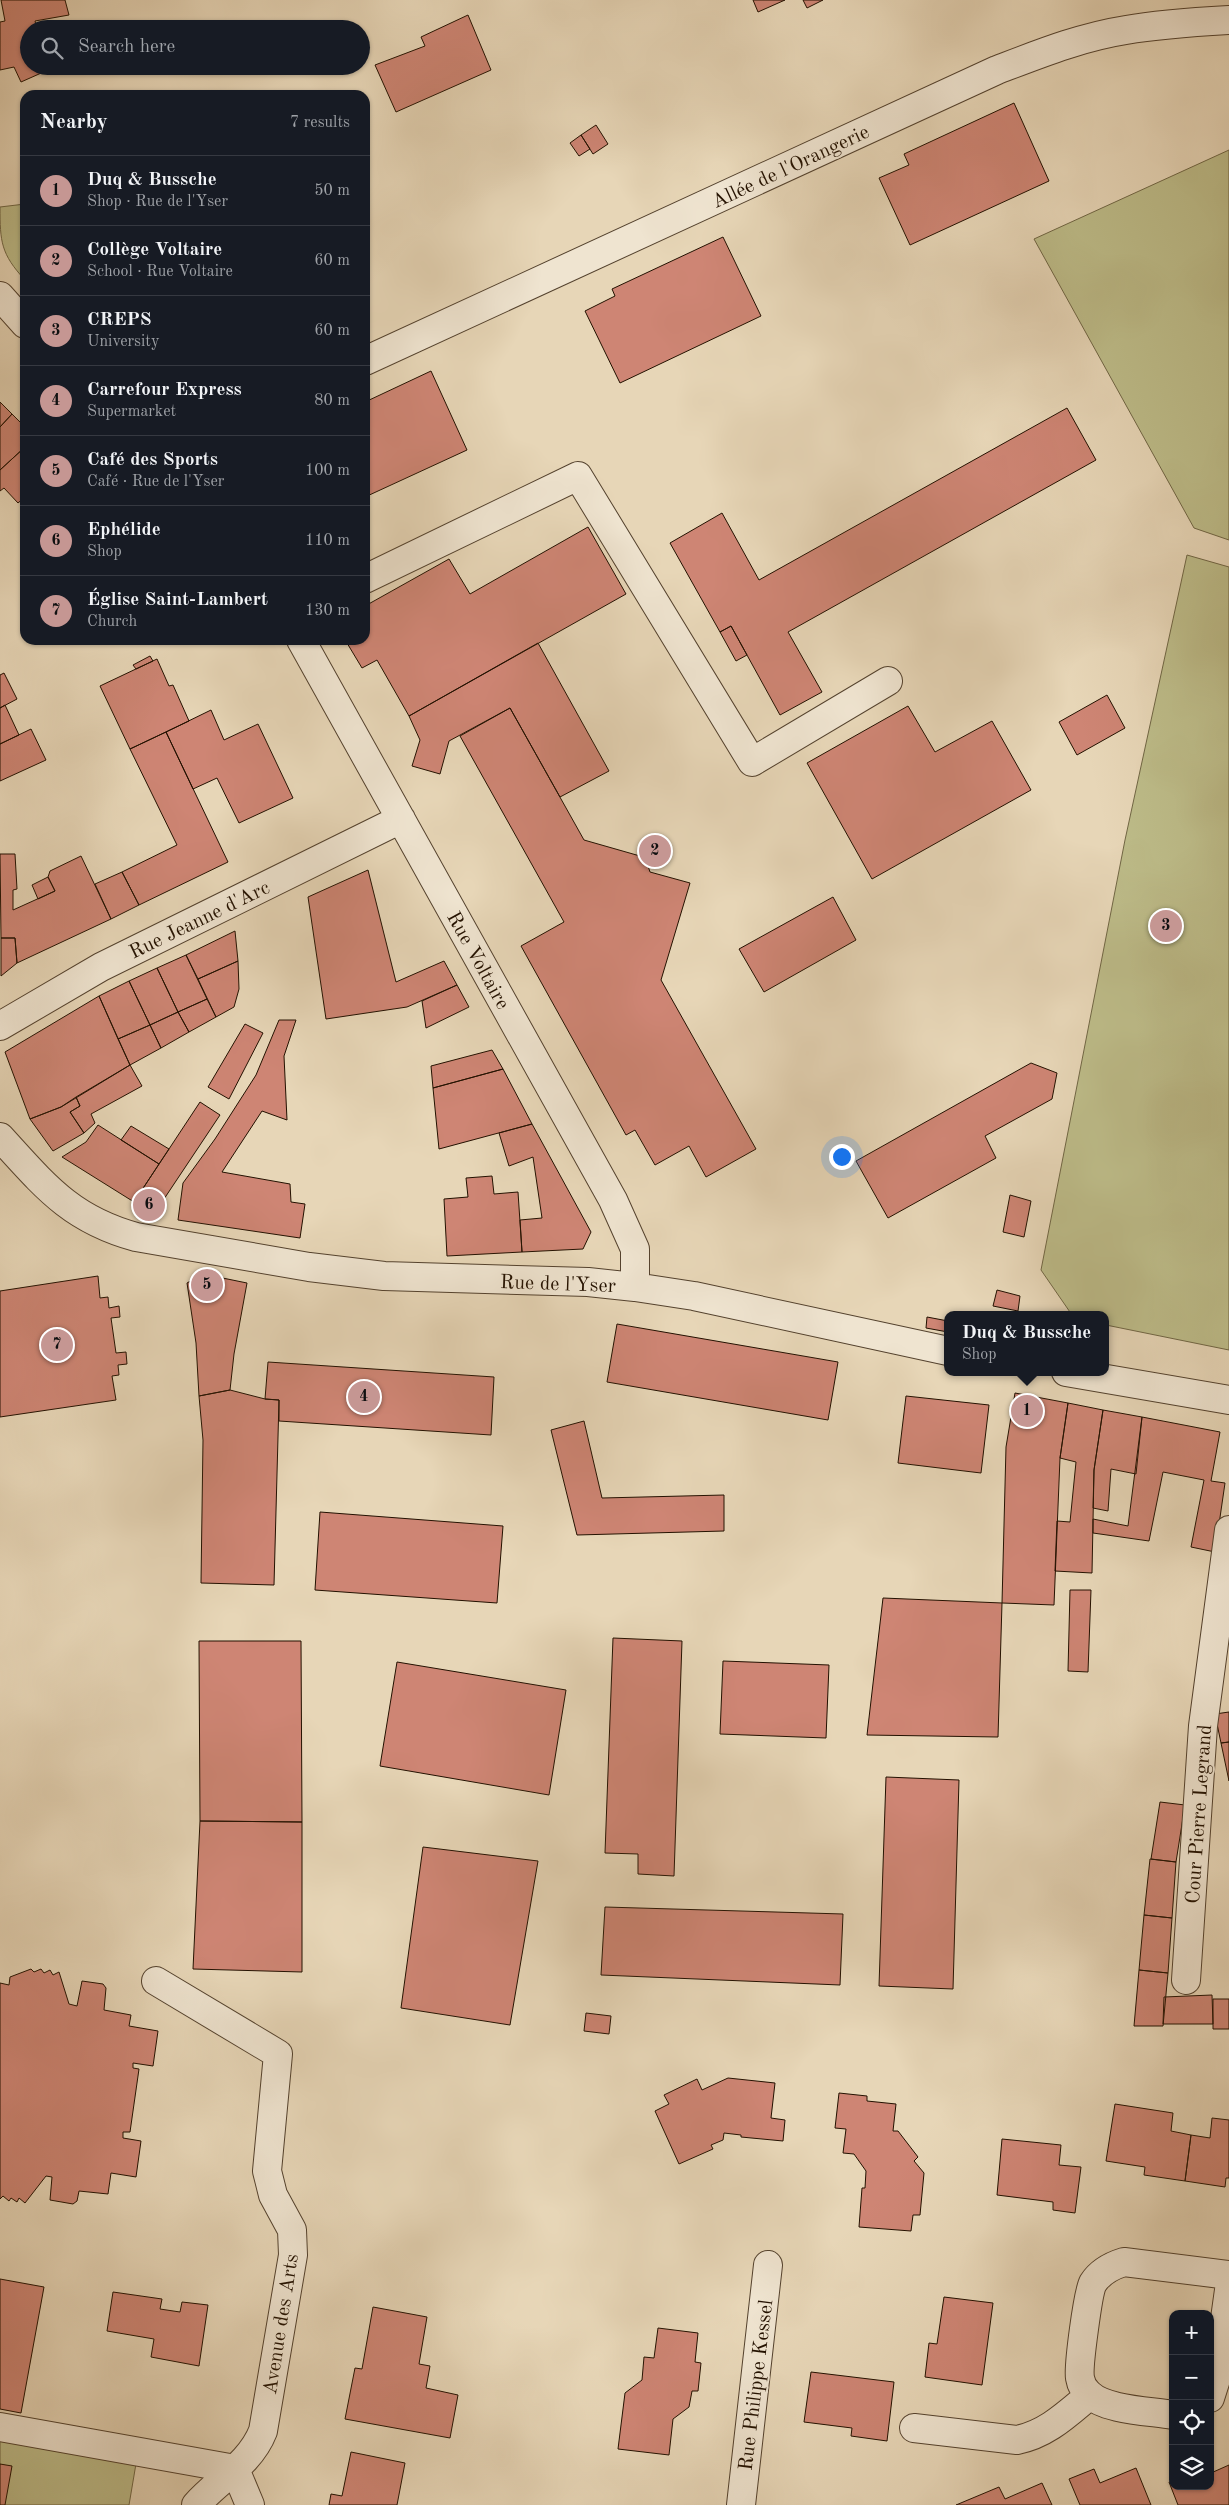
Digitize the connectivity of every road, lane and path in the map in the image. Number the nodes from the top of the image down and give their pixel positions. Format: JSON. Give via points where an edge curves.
{"nodes":[{"id":1,"x":1229,"y":20,"type":"edge"},
{"id":2,"x":0,"y":296,"type":"edge"},
{"id":3,"x":20,"y":318,"type":"edge"},
{"id":4,"x":370,"y":359,"type":"edge"},
{"id":5,"x":370,"y":577,"type":"edge"},
{"id":6,"x":304,"y":645,"type":"edge"},
{"id":7,"x":888,"y":681,"type":"dead end"},
{"id":8,"x":401,"y":819,"type":"junction"},
{"id":9,"x":0,"y":1026,"type":"edge"},
{"id":10,"x":0,"y":1137,"type":"edge"},
{"id":11,"x":635,"y":1287,"type":"junction"},
{"id":12,"x":944,"y":1350,"type":"edge"},
{"id":13,"x":1089,"y":1376,"type":"edge"},
{"id":14,"x":1229,"y":1400,"type":"edge"},
{"id":15,"x":1229,"y":1530,"type":"edge"},
{"id":16,"x":1186,"y":1980,"type":"dead end"},
{"id":17,"x":156,"y":1981,"type":"dead end"},
{"id":18,"x":768,"y":2265,"type":"dead end"},
{"id":19,"x":1229,"y":2275,"type":"edge"},
{"id":20,"x":1229,"y":2290,"type":"edge"},
{"id":21,"x":1219,"y":2384,"type":"edge"},
{"id":22,"x":1090,"y":2395,"type":"junction"},
{"id":23,"x":1169,"y":2414,"type":"edge"},
{"id":24,"x":0,"y":2427,"type":"edge"},
{"id":25,"x":914,"y":2428,"type":"dead end"},
{"id":26,"x":235,"y":2469,"type":"junction"},
{"id":27,"x":196,"y":2505,"type":"edge"},
{"id":28,"x":250,"y":2505,"type":"edge"},
{"id":29,"x":741,"y":2505,"type":"edge"}],
"edges":[{"from":1,"to":4,"type":"street","name":"Allée de l'Orangerie","via":[[1124,30],[1055,48],[997,70]]},
{"from":2,"to":3,"type":"street"},
{"from":5,"to":7,"type":"street","via":[[578,476],[752,762]]},
{"from":6,"to":8,"type":"street","name":"Rue Voltaire"},
{"from":8,"to":9,"type":"street","name":"Rue Jeanne d'Arc","via":[[101,967]]},
{"from":8,"to":11,"type":"street","name":"Rue Voltaire","via":[[613,1200],[635,1249]]},
{"from":10,"to":11,"type":"street","name":"Rue de l'Yser","via":[[38,1180],[86,1218],[112,1230],[309,1267],[384,1276],[588,1282]]},
{"from":11,"to":12,"type":"street","name":"Rue de l'Yser","via":[[694,1296]]},
{"from":13,"to":14,"type":"street"},
{"from":15,"to":16,"type":"street","name":"Cour Pierre Legrand","via":[[1204,1726]]},
{"from":17,"to":26,"type":"street","name":"Avenue des Arts","via":[[278,2054],[267,2172],[273,2195],[292,2230],[293,2254],[263,2432],[257,2446]]},
{"from":18,"to":29,"type":"street","name":"Rue Philippe Kessel"},
{"from":19,"to":22,"type":"street","via":[[1124,2262],[1100,2274],[1092,2285],[1080,2366],[1083,2387]]},
{"from":20,"to":21,"type":"street"},
{"from":22,"to":23,"type":"street","via":[[1106,2404]]},
{"from":22,"to":25,"type":"street","via":[[1033,2437],[1017,2440]]},
{"from":24,"to":26,"type":"street"},
{"from":26,"to":27,"type":"street","name":"Avenue des Arts"},
{"from":26,"to":28,"type":"street"}]}
